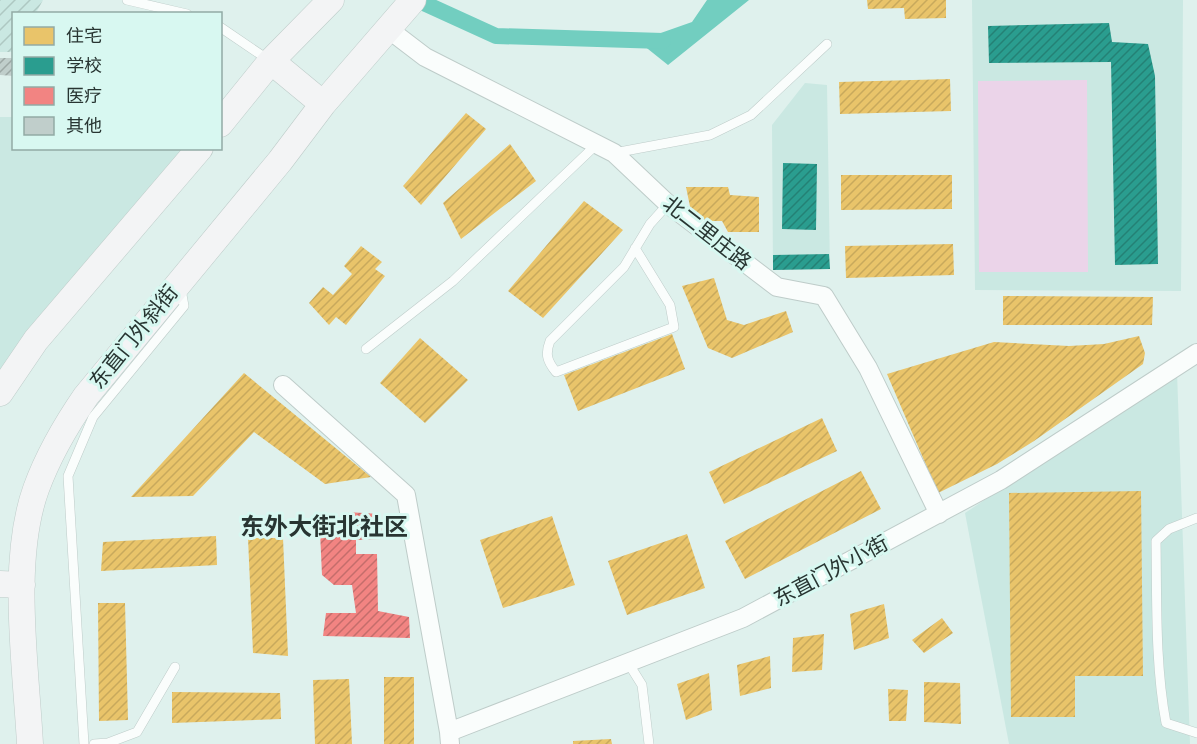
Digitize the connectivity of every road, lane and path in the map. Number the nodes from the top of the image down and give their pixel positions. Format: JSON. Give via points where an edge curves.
{"nodes":[{"id":1,"x":130,"y":0,"type":"edge"},
{"id":2,"x":413,"y":0,"type":"edge"},
{"id":3,"x":163,"y":3,"type":"edge"},
{"id":4,"x":322,"y":6,"type":"edge"},
{"id":5,"x":183,"y":12,"type":"edge"},
{"id":6,"x":222,"y":28,"type":"edge"},
{"id":7,"x":387,"y":28,"type":"junction"},
{"id":8,"x":827,"y":44,"type":"dead end"},
{"id":9,"x":271,"y":61,"type":"junction"},
{"id":10,"x":323,"y":104,"type":"junction"},
{"id":11,"x":222,"y":122,"type":"edge"},
{"id":12,"x":597,"y":144,"type":"junction"},
{"id":13,"x":198,"y":150,"type":"edge"},
{"id":14,"x":614,"y":153,"type":"junction"},
{"id":15,"x":668,"y":204,"type":"junction"},
{"id":16,"x":635,"y":248,"type":"junction"},
{"id":17,"x":180,"y":282,"type":"junction"},
{"id":18,"x":366,"y":350,"type":"dead end"},
{"id":19,"x":1197,"y":353,"type":"edge"},
{"id":20,"x":283,"y":385,"type":"dead end"},
{"id":21,"x":0,"y":393,"type":"edge"},
{"id":22,"x":939,"y":514,"type":"junction"},
{"id":23,"x":1197,"y":518,"type":"edge"},
{"id":24,"x":11,"y":584,"type":"edge"},
{"id":25,"x":627,"y":661,"type":"junction"},
{"id":26,"x":175,"y":667,"type":"dead end"},
{"id":27,"x":1197,"y":733,"type":"edge"},
{"id":28,"x":449,"y":738,"type":"edge"},
{"id":29,"x":30,"y":744,"type":"edge"},
{"id":30,"x":84,"y":744,"type":"edge"},
{"id":31,"x":94,"y":744,"type":"edge"},
{"id":32,"x":650,"y":744,"type":"edge"}],
"edges":[{"from":1,"to":3,"type":"lane"},
{"from":2,"to":7,"type":"main road","name":"东直门外斜街"},
{"from":3,"to":5,"type":"lane"},
{"from":4,"to":9,"type":"main road"},
{"from":6,"to":9,"type":"lane"},
{"from":7,"to":10,"type":"main road","name":"东直门外斜街"},
{"from":7,"to":12,"type":"street","name":"北二里庄路","via":[[425,57]]},
{"from":8,"to":14,"type":"lane","via":[[751,115],[710,135]]},
{"from":9,"to":10,"type":"main road"},
{"from":9,"to":11,"type":"main road"},
{"from":10,"to":17,"type":"main road","name":"东直门外斜街"},
{"from":12,"to":14,"type":"street","name":"北二里庄路"},
{"from":12,"to":18,"type":"lane","via":[[453,281]]},
{"from":13,"to":21,"type":"main road","via":[[36,340]]},
{"from":14,"to":15,"type":"street","name":"北二里庄路"},
{"from":15,"to":16,"type":"lane"},
{"from":15,"to":22,"type":"street","name":"北二里庄路","via":[[777,287],[824,296],[868,368]]},
{"from":16,"to":16,"type":"lane","via":[[624,267],[550,340],[546,351],[548,363],[556,372],[674,327],[670,305]]},
{"from":17,"to":24,"type":"main road","name":"东直门外斜街","via":[[86,396],[61,434],[36,489]]},
{"from":17,"to":30,"type":"lane","via":[[184,306],[93,417],[68,476]]},
{"from":19,"to":22,"type":"street","name":"东直门外小街","via":[[1001,480]]},
{"from":20,"to":28,"type":"street","via":[[406,495]]},
{"from":22,"to":25,"type":"street","name":"东直门外小街","via":[[743,618]]},
{"from":23,"to":27,"type":"lane","via":[[1169,529],[1156,541],[1160,678],[1166,723]]},
{"from":24,"to":29,"type":"main road","name":"东直门外斜街"},
{"from":25,"to":28,"type":"street","name":"东直门外小街"},
{"from":25,"to":32,"type":"lane","via":[[642,685]]},
{"from":26,"to":31,"type":"lane","via":[[137,732]]}]}
